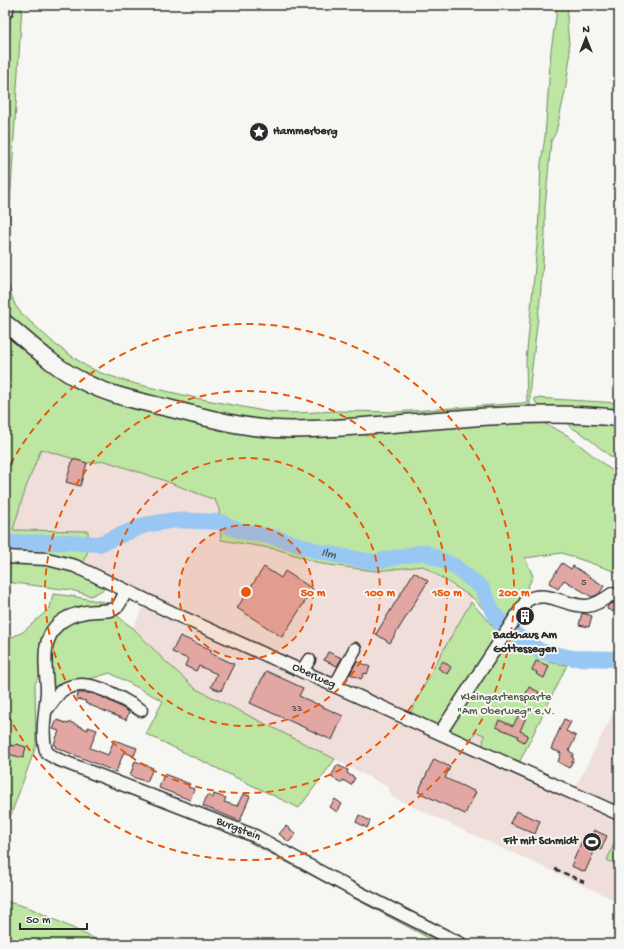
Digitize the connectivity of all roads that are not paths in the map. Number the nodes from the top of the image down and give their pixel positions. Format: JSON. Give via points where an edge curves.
{"nodes":[{"id":1,"x":5,"y":5,"type":"edge"},
{"id":2,"x":5,"y":10,"type":"edge"},
{"id":3,"x":5,"y":323,"type":"edge"},
{"id":4,"x":619,"y":418,"type":"edge"},
{"id":5,"x":5,"y":557,"type":"edge"},
{"id":6,"x":126,"y":591,"type":"junction"},
{"id":7,"x":619,"y":597,"type":"edge"},
{"id":8,"x":355,"y":649,"type":"dead end"},
{"id":9,"x":309,"y":660,"type":"dead end"},
{"id":10,"x":302,"y":671,"type":"junction"},
{"id":11,"x":335,"y":686,"type":"junction"},
{"id":12,"x":46,"y":710,"type":"junction"},
{"id":13,"x":141,"y":710,"type":"dead end"},
{"id":14,"x":440,"y":733,"type":"junction"},
{"id":15,"x":619,"y":814,"type":"edge"},
{"id":16,"x":461,"y":944,"type":"edge"}],
"edges":[{"from":1,"to":2,"type":"main road"},
{"from":3,"to":4,"type":"main road","via":[[60,368],[97,388],[251,427],[308,430],[533,414]]},
{"from":5,"to":6,"type":"street","name":"Oberweg","via":[[47,559],[85,567]]},
{"from":6,"to":10,"type":"street","name":"Oberweg"},
{"from":6,"to":12,"type":"street","name":"Burgstein","via":[[117,607],[112,610],[70,615],[51,633],[46,649]]},
{"from":7,"to":14,"type":"street","via":[[612,594],[588,606],[541,596],[533,596],[527,600]]},
{"from":8,"to":11,"type":"street"},
{"from":9,"to":10,"type":"street"},
{"from":10,"to":11,"type":"street","name":"Oberweg"},
{"from":11,"to":14,"type":"street","name":"Oberweg"},
{"from":12,"to":13,"type":"street","via":[[60,692],[81,684],[96,687]]},
{"from":12,"to":16,"type":"street","name":"Burgstein","via":[[44,747],[51,757],[255,836]]},
{"from":14,"to":15,"type":"street","name":"Oberweg"}]}
